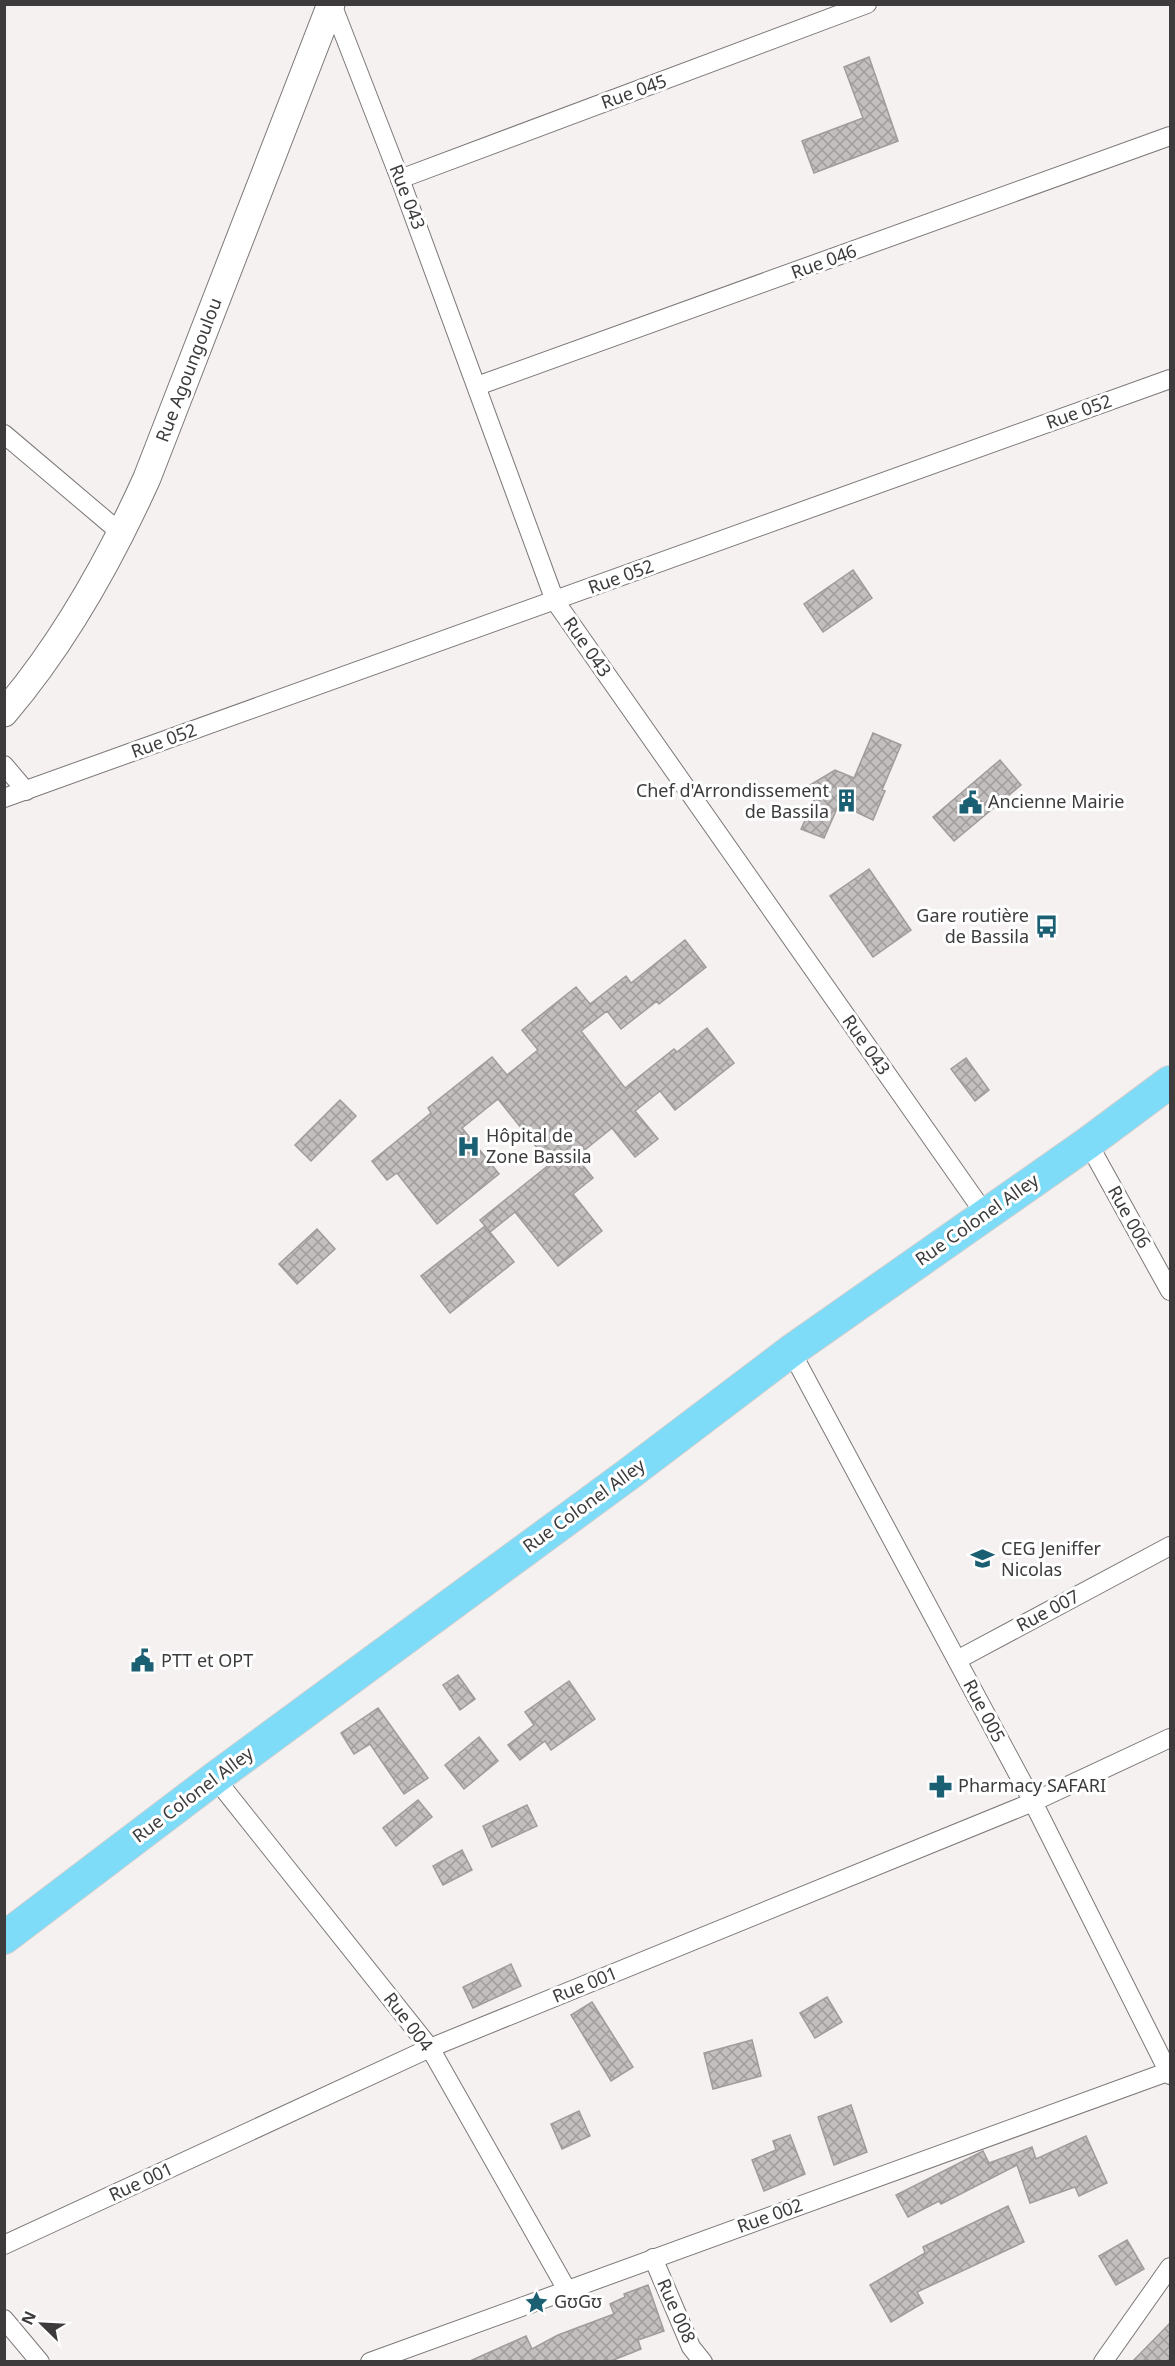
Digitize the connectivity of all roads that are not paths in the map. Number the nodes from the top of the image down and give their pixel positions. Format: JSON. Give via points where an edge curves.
{"nodes":[{"id":1,"x":332,"y":4,"type":"edge"},
{"id":2,"x":867,"y":4,"type":"edge"},
{"id":3,"x":1170,"y":136,"type":"edge"},
{"id":4,"x":400,"y":179,"type":"junction"},
{"id":5,"x":1170,"y":379,"type":"edge"},
{"id":6,"x":477,"y":386,"type":"junction"},
{"id":7,"x":4,"y":434,"type":"edge"},
{"id":8,"x":122,"y":534,"type":"junction"},
{"id":9,"x":555,"y":601,"type":"junction"},
{"id":10,"x":4,"y":713,"type":"edge"},
{"id":11,"x":4,"y":765,"type":"edge"},
{"id":12,"x":26,"y":791,"type":"junction"},
{"id":13,"x":4,"y":798,"type":"edge"},
{"id":14,"x":1170,"y":1082,"type":"edge"},
{"id":15,"x":1088,"y":1143,"type":"junction"},
{"id":16,"x":985,"y":1214,"type":"junction"},
{"id":17,"x":1170,"y":1291,"type":"edge"},
{"id":18,"x":791,"y":1351,"type":"junction"},
{"id":19,"x":1170,"y":1546,"type":"edge"},
{"id":20,"x":957,"y":1660,"type":"junction"},
{"id":21,"x":1170,"y":1738,"type":"edge"},
{"id":22,"x":215,"y":1778,"type":"junction"},
{"id":23,"x":1033,"y":1802,"type":"junction"},
{"id":24,"x":4,"y":1938,"type":"edge"},
{"id":25,"x":430,"y":2048,"type":"junction"},
{"id":26,"x":1170,"y":2072,"type":"edge"},
{"id":27,"x":4,"y":2245,"type":"edge"},
{"id":28,"x":653,"y":2258,"type":"junction"},
{"id":29,"x":1170,"y":2267,"type":"edge"},
{"id":30,"x":567,"y":2290,"type":"junction"},
{"id":31,"x":4,"y":2319,"type":"edge"},
{"id":32,"x":40,"y":2361,"type":"edge"},
{"id":33,"x":370,"y":2361,"type":"edge"},
{"id":34,"x":703,"y":2361,"type":"edge"},
{"id":35,"x":1103,"y":2361,"type":"edge"}],
"edges":[{"from":1,"to":4,"type":"street","name":"Rue 043"},
{"from":1,"to":8,"type":"main road","name":"Rue Agoungoulou"},
{"from":2,"to":4,"type":"street","name":"Rue 045"},
{"from":3,"to":6,"type":"street","name":"Rue 046"},
{"from":4,"to":6,"type":"street","name":"Rue 043"},
{"from":5,"to":9,"type":"street","name":"Rue 052"},
{"from":6,"to":9,"type":"street","name":"Rue 043"},
{"from":7,"to":8,"type":"street"},
{"from":8,"to":10,"type":"main road","name":"Rue Agoungoulou","via":[[55,644]]},
{"from":9,"to":12,"type":"street","name":"Rue 052"},
{"from":9,"to":16,"type":"street","name":"Rue 043"},
{"from":11,"to":12,"type":"street"},
{"from":12,"to":13,"type":"street","name":"Rue 052"},
{"from":14,"to":15,"type":"highway","name":"Rue Colonel Alley"},
{"from":15,"to":16,"type":"highway","name":"Rue Colonel Alley"},
{"from":15,"to":17,"type":"street","name":"Rue 006"},
{"from":16,"to":18,"type":"highway","name":"Rue Colonel Alley"},
{"from":18,"to":20,"type":"street","name":"Rue 005"},
{"from":18,"to":22,"type":"highway","name":"Rue Colonel Alley"},
{"from":19,"to":20,"type":"street","name":"Rue 007"},
{"from":20,"to":23,"type":"street","name":"Rue 005"},
{"from":21,"to":23,"type":"street","name":"Rue 001"},
{"from":22,"to":24,"type":"highway","name":"Rue Colonel Alley"},
{"from":22,"to":25,"type":"street","name":"Rue 004"},
{"from":23,"to":25,"type":"street","name":"Rue 001"},
{"from":23,"to":26,"type":"street","name":"Rue 005"},
{"from":25,"to":27,"type":"street","name":"Rue 001"},
{"from":25,"to":30,"type":"street","name":"Rue 004"},
{"from":26,"to":28,"type":"street","name":"Rue 002"},
{"from":28,"to":30,"type":"street","name":"Rue 002"},
{"from":28,"to":34,"type":"street","name":"Rue 008","via":[[691,2347]]},
{"from":29,"to":35,"type":"street"},
{"from":30,"to":33,"type":"street","name":"Rue 002"},
{"from":31,"to":32,"type":"street"}]}
